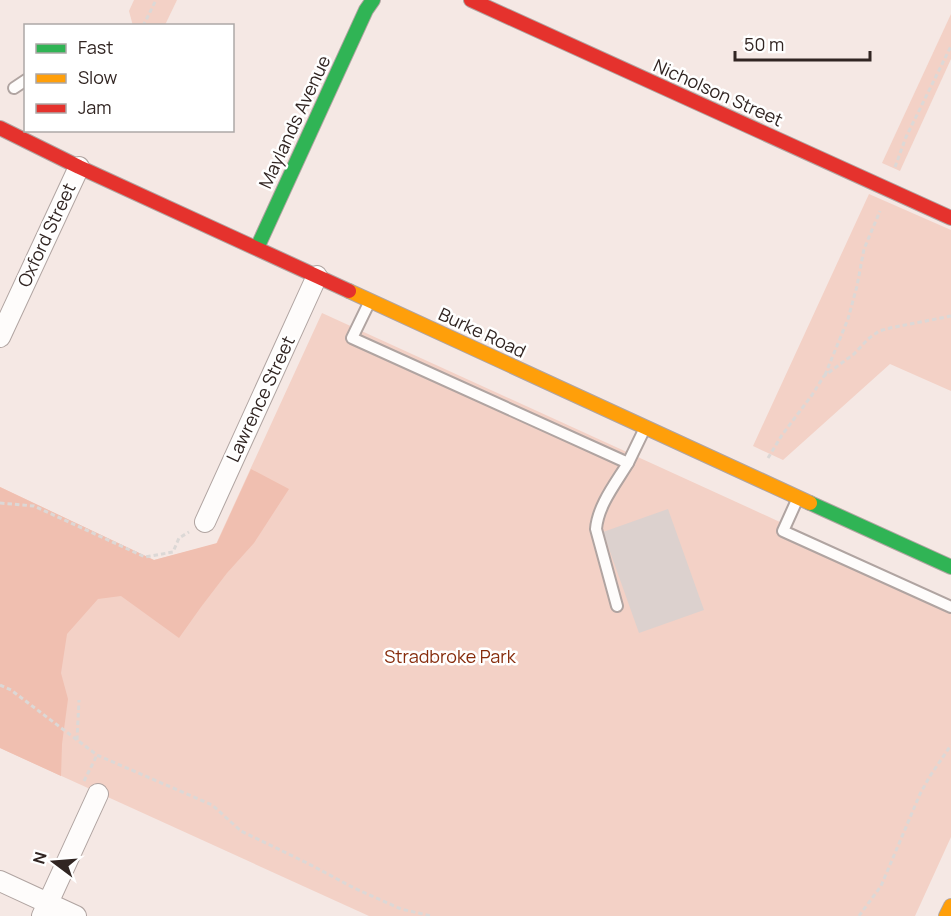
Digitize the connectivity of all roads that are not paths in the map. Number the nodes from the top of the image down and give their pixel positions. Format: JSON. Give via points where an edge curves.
{"nodes":[{"id":1,"x":471,"y":0,"type":"edge"},
{"id":2,"x":369,"y":3,"type":"edge"},
{"id":3,"x":24,"y":81,"type":"edge"},
{"id":4,"x":14,"y":88,"type":"dead end"},
{"id":5,"x":0,"y":129,"type":"edge"},
{"id":6,"x":79,"y":166,"type":"junction"},
{"id":7,"x":951,"y":218,"type":"edge"},
{"id":8,"x":257,"y":248,"type":"junction"},
{"id":9,"x":317,"y":276,"type":"junction"},
{"id":10,"x":370,"y":301,"type":"junction"},
{"id":11,"x":0,"y":337,"type":"edge"},
{"id":12,"x":645,"y":427,"type":"junction"},
{"id":13,"x":628,"y":463,"type":"junction"},
{"id":14,"x":799,"y":497,"type":"junction"},
{"id":15,"x":205,"y":522,"type":"road end"},
{"id":16,"x":951,"y":567,"type":"edge"},
{"id":17,"x":617,"y":606,"type":"dead end"},
{"id":18,"x":951,"y":607,"type":"edge"},
{"id":19,"x":89,"y":792,"type":"road end"},
{"id":20,"x":0,"y":881,"type":"edge"},
{"id":21,"x":951,"y":906,"type":"edge"},
{"id":22,"x":45,"y":910,"type":"edge"},
{"id":23,"x":76,"y":916,"type":"edge"},
{"id":24,"x":946,"y":916,"type":"edge"}],
"edges":[{"from":1,"to":7,"type":"main road","name":"Nicholson Street"},
{"from":2,"to":8,"type":"main road","name":"Maylands Avenue"},
{"from":3,"to":4,"type":"lane"},
{"from":5,"to":6,"type":"main road","name":"Burke Road"},
{"from":6,"to":8,"type":"main road","name":"Burke Road"},
{"from":6,"to":11,"type":"street","name":"Oxford Street"},
{"from":8,"to":9,"type":"main road","name":"Burke Road"},
{"from":9,"to":10,"type":"main road","name":"Burke Road"},
{"from":9,"to":15,"type":"street","name":"Lawrence Street"},
{"from":10,"to":12,"type":"main road","name":"Burke Road"},
{"from":10,"to":13,"type":"lane","via":[[352,338]]},
{"from":12,"to":13,"type":"lane"},
{"from":12,"to":14,"type":"main road","name":"Burke Road"},
{"from":13,"to":17,"type":"lane","via":[[602,508],[596,529]]},
{"from":14,"to":16,"type":"main road","name":"Burke Road"},
{"from":14,"to":18,"type":"lane","via":[[783,531]]},
{"from":19,"to":22,"type":"street"},
{"from":20,"to":22,"type":"street"},
{"from":21,"to":24,"type":"main road"},
{"from":22,"to":23,"type":"street"}]}
